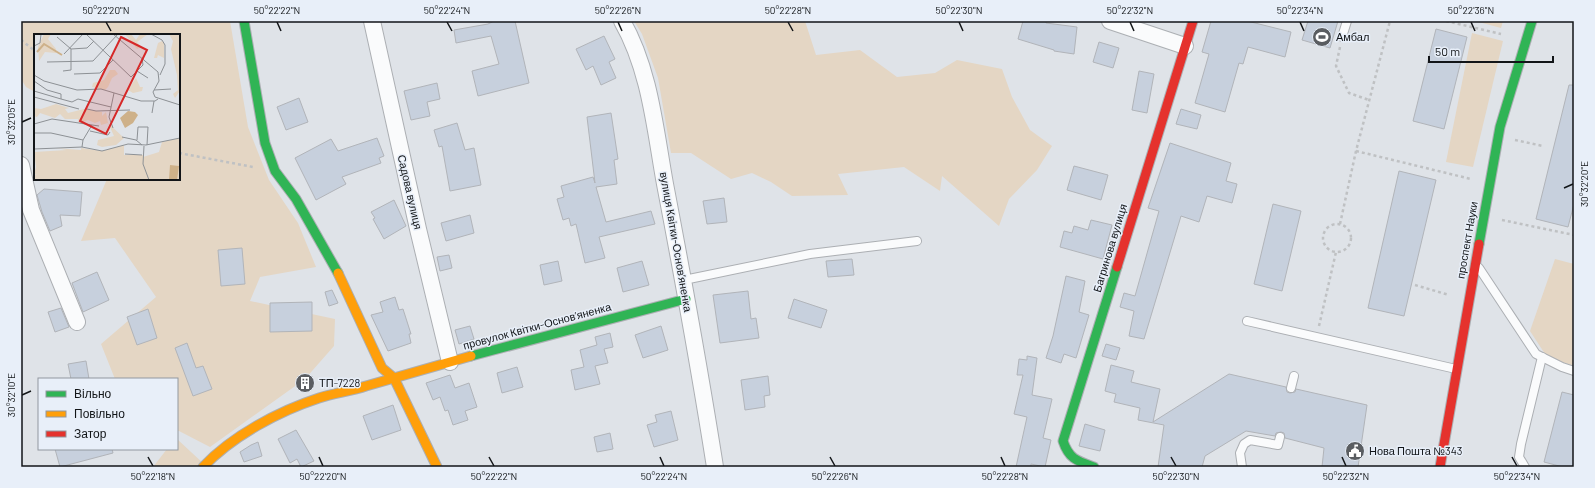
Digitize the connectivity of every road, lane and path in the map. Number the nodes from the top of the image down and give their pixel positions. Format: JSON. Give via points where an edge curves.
{"nodes":[{"id":1,"x":244,"y":21,"type":"edge"},
{"id":2,"x":372,"y":21,"type":"edge"},
{"id":3,"x":622,"y":21,"type":"edge"},
{"id":4,"x":1110,"y":21,"type":"edge"},
{"id":5,"x":1193,"y":21,"type":"edge"},
{"id":6,"x":1347,"y":21,"type":"edge"},
{"id":7,"x":1390,"y":21,"type":"edge"},
{"id":8,"x":1446,"y":21,"type":"edge"},
{"id":9,"x":1532,"y":21,"type":"edge"},
{"id":10,"x":1501,"y":34,"type":"dead end"},
{"id":11,"x":1342,"y":37,"type":"joint"},
{"id":12,"x":21,"y":40,"type":"edge"},
{"id":13,"x":1185,"y":46,"type":"junction"},
{"id":14,"x":34,"y":49,"type":"edge"},
{"id":15,"x":1369,"y":100,"type":"junction"},
{"id":16,"x":1515,"y":140,"type":"dead end"},
{"id":17,"x":1543,"y":146,"type":"dead end"},
{"id":18,"x":1356,"y":151,"type":"junction"},
{"id":19,"x":180,"y":152,"type":"edge"},
{"id":20,"x":21,"y":165,"type":"edge"},
{"id":21,"x":275,"y":171,"type":"junction"},
{"id":22,"x":1471,"y":179,"type":"dead end"},
{"id":23,"x":26,"y":210,"type":"edge"},
{"id":24,"x":1499,"y":220,"type":"dead end"},
{"id":25,"x":1340,"y":224,"type":"junction"},
{"id":26,"x":1574,"y":235,"type":"edge"},
{"id":27,"x":917,"y":241,"type":"dead end"},
{"id":28,"x":1336,"y":252,"type":"junction"},
{"id":29,"x":1475,"y":263,"type":"junction"},
{"id":30,"x":684,"y":280,"type":"junction"},
{"id":31,"x":1415,"y":285,"type":"dead end"},
{"id":32,"x":1449,"y":295,"type":"dead end"},
{"id":33,"x":686,"y":299,"type":"junction"},
{"id":34,"x":1247,"y":321,"type":"dead end"},
{"id":35,"x":77,"y":322,"type":"dead end"},
{"id":36,"x":1316,"y":337,"type":"junction"},
{"id":37,"x":1542,"y":357,"type":"junction"},
{"id":38,"x":450,"y":362,"type":"junction"},
{"id":39,"x":1457,"y":369,"type":"junction"},
{"id":40,"x":1574,"y":371,"type":"edge"},
{"id":41,"x":1294,"y":376,"type":"dead end"},
{"id":42,"x":394,"y":378,"type":"junction"},
{"id":43,"x":1291,"y":388,"type":"dead end"},
{"id":44,"x":1280,"y":437,"type":"dead end"},
{"id":45,"x":203,"y":467,"type":"edge"},
{"id":46,"x":437,"y":467,"type":"edge"},
{"id":47,"x":716,"y":467,"type":"edge"},
{"id":48,"x":1094,"y":467,"type":"edge"},
{"id":49,"x":1242,"y":467,"type":"edge"},
{"id":50,"x":1440,"y":467,"type":"edge"},
{"id":51,"x":1525,"y":467,"type":"edge"}],
"edges":[{"from":1,"to":21,"type":"street","via":[[265,143]]},
{"from":2,"to":38,"type":"street","name":"Садова вулиця"},
{"from":3,"to":30,"type":"street","name":"вулиця Квітки-Основ’яненка","via":[[632,38],[646,82]]},
{"from":4,"to":13,"type":"street"},
{"from":5,"to":13,"type":"street","name":"Багринова вулиця"},
{"from":6,"to":11,"type":"lane"},
{"from":7,"to":15,"type":"path"},
{"from":8,"to":10,"type":"path"},
{"from":9,"to":29,"type":"street","name":"проспект Науки","via":[[1500,127]]},
{"from":11,"to":15,"type":"path","via":[[1336,66],[1349,93]]},
{"from":12,"to":14,"type":"path"},
{"from":13,"to":48,"type":"street","name":"Багринова вулиця","via":[[1063,441],[1070,458]]},
{"from":15,"to":18,"type":"path"},
{"from":16,"to":17,"type":"path"},
{"from":18,"to":22,"type":"path"},
{"from":18,"to":25,"type":"path"},
{"from":19,"to":21,"type":"path"},
{"from":20,"to":23,"type":"street"},
{"from":21,"to":42,"type":"street","via":[[296,199],[335,267],[382,368]]},
{"from":23,"to":35,"type":"street"},
{"from":24,"to":26,"type":"path"},
{"from":25,"to":28,"type":"path","via":[[1349,229],[1352,238],[1345,250]]},
{"from":25,"to":28,"type":"path","via":[[1327,227],[1323,236],[1324,245]]},
{"from":27,"to":30,"type":"lane","via":[[810,254]]},
{"from":28,"to":36,"type":"path"},
{"from":29,"to":37,"type":"lane","via":[[1536,354]]},
{"from":29,"to":39,"type":"street","name":"проспект Науки"},
{"from":30,"to":33,"type":"street","name":"вулиця Квітки-Основ’яненка"},
{"from":31,"to":32,"type":"path"},
{"from":33,"to":38,"type":"street","name":"провулок Квітки-Основʼяненка"},
{"from":33,"to":47,"type":"street","name":"вулиця Квітки-Основ’яненка"},
{"from":34,"to":36,"type":"lane"},
{"from":36,"to":39,"type":"lane"},
{"from":37,"to":40,"type":"lane"},
{"from":37,"to":51,"type":"lane","via":[[1521,444],[1519,457]]},
{"from":38,"to":42,"type":"street","name":"провулок Квітки-Основʼяненка"},
{"from":39,"to":50,"type":"street","name":"проспект Науки"},
{"from":41,"to":43,"type":"lane"},
{"from":42,"to":45,"type":"street","name":"провулок Квітки-Основʼяненка","via":[[358,390],[320,398],[283,412],[214,455]]},
{"from":42,"to":46,"type":"street"},
{"from":44,"to":49,"type":"lane","via":[[1278,445],[1250,440],[1244,444],[1240,453]]}]}
